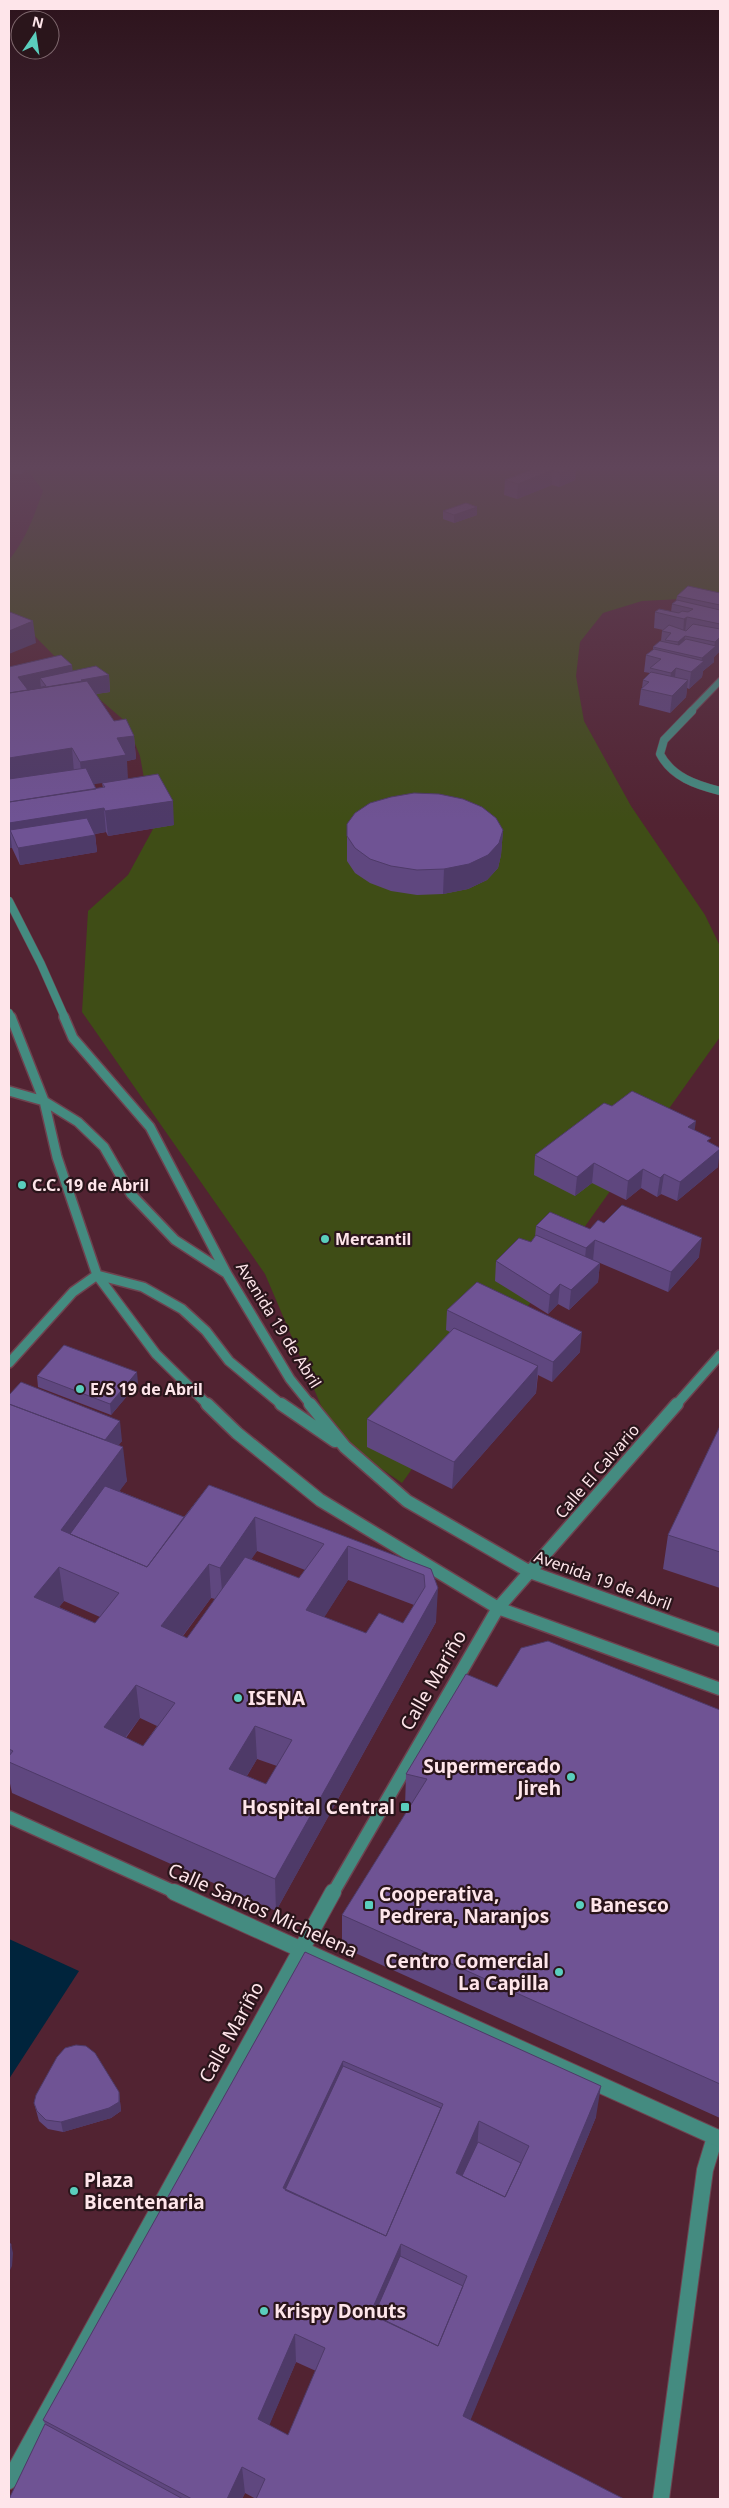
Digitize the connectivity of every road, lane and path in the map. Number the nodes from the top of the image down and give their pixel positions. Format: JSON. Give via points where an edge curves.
{"nodes":[{"id":1,"x":720,"y":681,"type":"edge"},
{"id":2,"x":720,"y":791,"type":"edge"},
{"id":3,"x":9,"y":902,"type":"edge"},
{"id":4,"x":9,"y":1013,"type":"edge"},
{"id":5,"x":9,"y":1091,"type":"edge"},
{"id":6,"x":44,"y":1101,"type":"junction"},
{"id":7,"x":227,"y":1274,"type":"junction"},
{"id":8,"x":97,"y":1275,"type":"junction"},
{"id":9,"x":720,"y":1355,"type":"edge"},
{"id":10,"x":9,"y":1363,"type":"edge"},
{"id":11,"x":344,"y":1447,"type":"junction"},
{"id":12,"x":530,"y":1572,"type":"junction"},
{"id":13,"x":498,"y":1608,"type":"junction"},
{"id":14,"x":720,"y":1640,"type":"edge"},
{"id":15,"x":720,"y":1689,"type":"edge"},
{"id":16,"x":9,"y":1817,"type":"edge"},
{"id":17,"x":300,"y":1949,"type":"junction"},
{"id":18,"x":718,"y":2138,"type":"edge"},
{"id":19,"x":9,"y":2481,"type":"edge"},
{"id":20,"x":661,"y":2499,"type":"edge"}],
"edges":[{"from":1,"to":2,"type":"street","via":[[664,740],[660,754],[664,764],[702,787]]},
{"from":3,"to":7,"type":"street","name":"Avenida 19 de Abril","via":[[41,964],[73,1038],[150,1127]]},
{"from":4,"to":6,"type":"street"},
{"from":5,"to":6,"type":"street"},
{"from":6,"to":7,"type":"street","via":[[78,1122],[104,1147],[131,1194],[175,1240]]},
{"from":6,"to":8,"type":"street","via":[[57,1157]]},
{"from":7,"to":11,"type":"street","name":"Avenida 19 de Abril","via":[[290,1379]]},
{"from":8,"to":10,"type":"street","via":[[74,1292]]},
{"from":8,"to":11,"type":"street","via":[[156,1291],[182,1308],[228,1360],[266,1393]]},
{"from":8,"to":13,"type":"street","via":[[156,1354],[237,1433],[320,1500]]},
{"from":9,"to":12,"type":"street","name":"Calle El Calvario"},
{"from":11,"to":12,"type":"street","name":"Avenida 19 de Abril","via":[[407,1501]]},
{"from":12,"to":13,"type":"street","name":"Calle El Calvario"},
{"from":12,"to":14,"type":"street","name":"Avenida 19 de Abril"},
{"from":13,"to":15,"type":"street"},
{"from":13,"to":17,"type":"street","name":"Calle Mariño"},
{"from":16,"to":17,"type":"street","name":"Calle Santos Michelena"},
{"from":17,"to":18,"type":"street","name":"Calle Santos Michelena"},
{"from":17,"to":19,"type":"street","name":"Calle Mariño"},
{"from":18,"to":20,"type":"street","via":[[705,2170]]}]}
